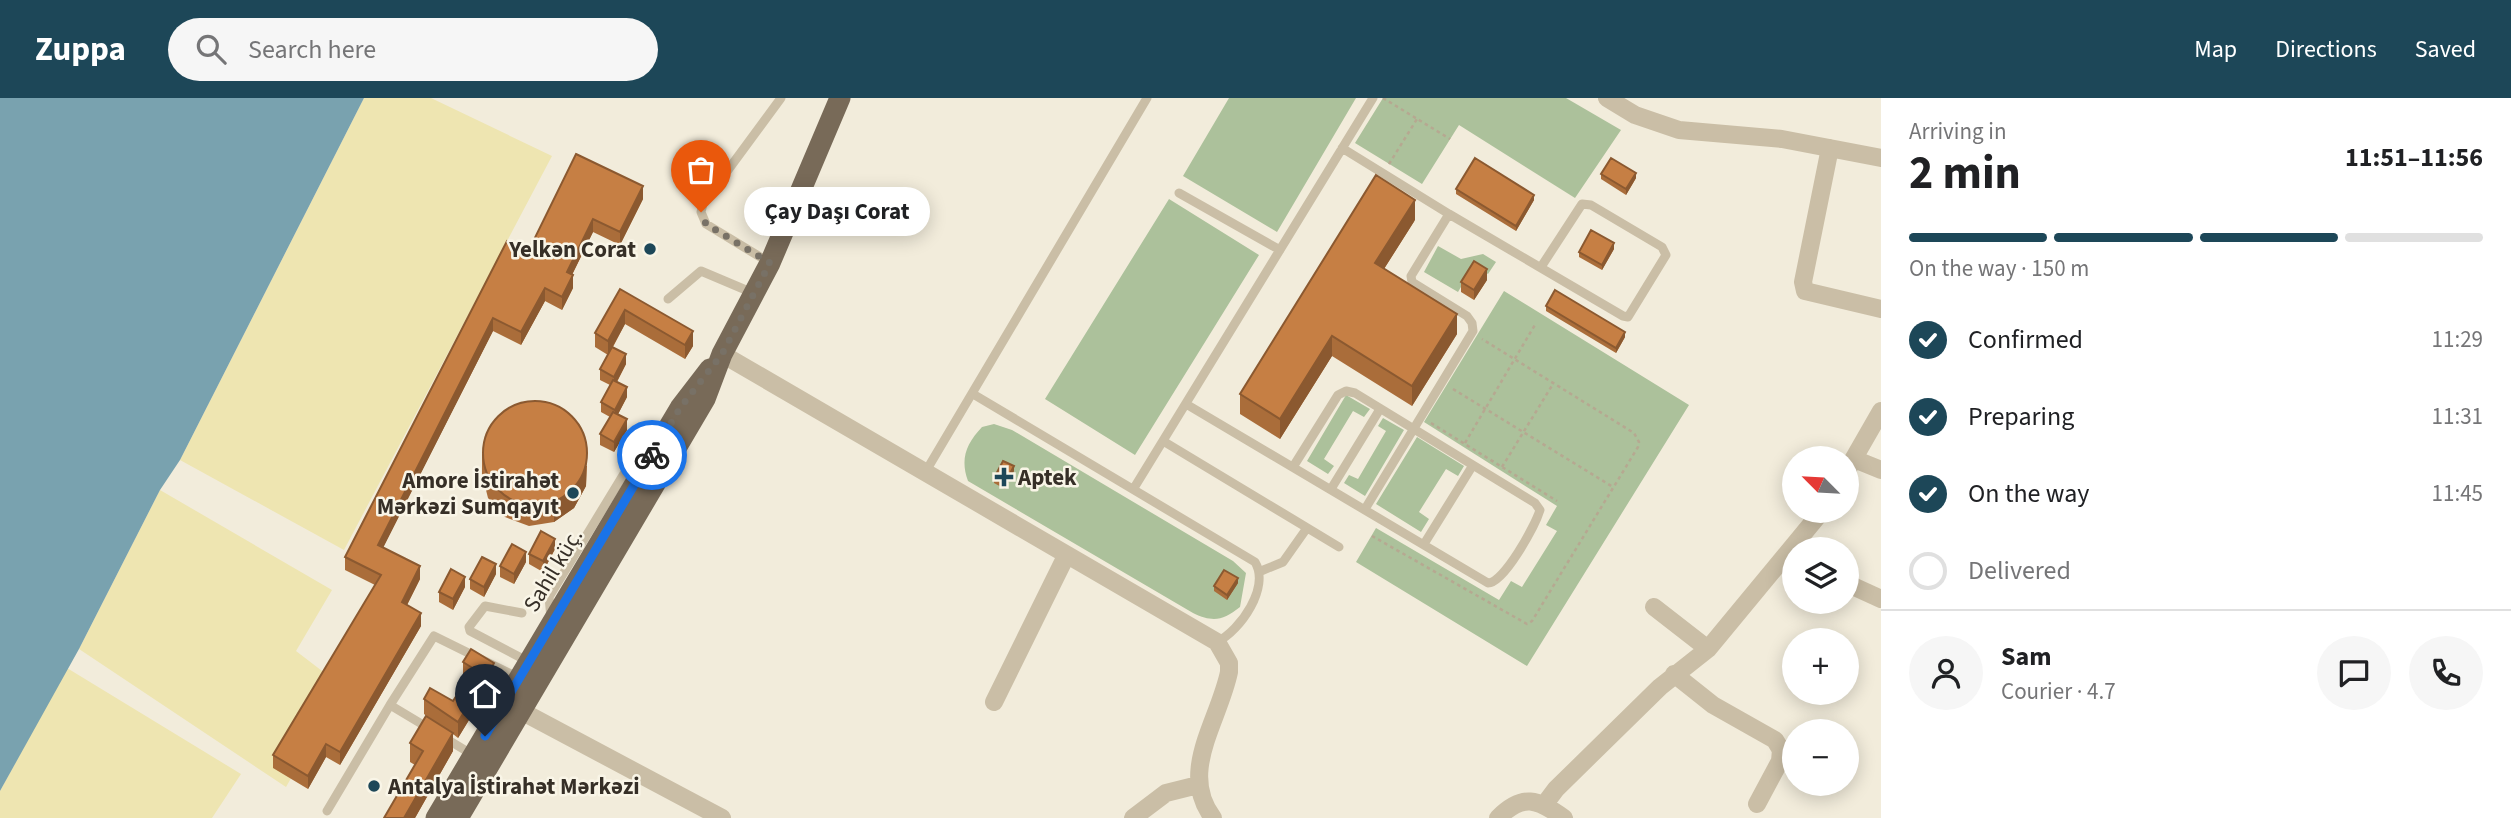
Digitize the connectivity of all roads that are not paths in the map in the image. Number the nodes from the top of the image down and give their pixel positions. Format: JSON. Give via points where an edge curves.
{"nodes":[{"id":1,"x":782,"y":98,"type":"edge"},
{"id":2,"x":840,"y":98,"type":"edge"},
{"id":3,"x":1147,"y":98,"type":"edge"},
{"id":4,"x":1373,"y":98,"type":"edge"},
{"id":5,"x":1607,"y":98,"type":"edge"},
{"id":6,"x":1342,"y":148,"type":"junction"},
{"id":7,"x":1830,"y":148,"type":"junction"},
{"id":8,"x":1881,"y":158,"type":"edge"},
{"id":9,"x":1179,"y":194,"type":"dead end"},
{"id":10,"x":1449,"y":214,"type":"junction"},
{"id":11,"x":1280,"y":250,"type":"junction"},
{"id":12,"x":770,"y":263,"type":"junction"},
{"id":13,"x":1541,"y":267,"type":"junction"},
{"id":14,"x":754,"y":294,"type":"junction"},
{"id":15,"x":668,"y":299,"type":"dead end"},
{"id":16,"x":1881,"y":309,"type":"edge"},
{"id":17,"x":722,"y":354,"type":"junction"},
{"id":18,"x":973,"y":394,"type":"junction"},
{"id":19,"x":1186,"y":404,"type":"junction"},
{"id":20,"x":1380,"y":409,"type":"junction"},
{"id":21,"x":1881,"y":411,"type":"edge"},
{"id":22,"x":1415,"y":430,"type":"junction"},
{"id":23,"x":1163,"y":441,"type":"junction"},
{"id":24,"x":1859,"y":450,"type":"edge"},
{"id":25,"x":1474,"y":466,"type":"junction"},
{"id":26,"x":1293,"y":467,"type":"junction"},
{"id":27,"x":1859,"y":467,"type":"edge"},
{"id":28,"x":1881,"y":470,"type":"edge"},
{"id":29,"x":926,"y":471,"type":"junction"},
{"id":30,"x":1134,"y":488,"type":"junction"},
{"id":31,"x":1331,"y":489,"type":"junction"},
{"id":32,"x":1365,"y":509,"type":"junction"},
{"id":33,"x":1307,"y":528,"type":"junction"},
{"id":34,"x":1424,"y":544,"type":"junction"},
{"id":35,"x":1339,"y":547,"type":"dead end"},
{"id":36,"x":1066,"y":556,"type":"junction"},
{"id":37,"x":1782,"y":565,"type":"edge"},
{"id":38,"x":1261,"y":571,"type":"junction"},
{"id":39,"x":1859,"y":589,"type":"edge"},
{"id":40,"x":1881,"y":599,"type":"edge"},
{"id":41,"x":1654,"y":607,"type":"dead end"},
{"id":42,"x":522,"y":613,"type":"dead end"},
{"id":43,"x":1217,"y":642,"type":"junction"},
{"id":44,"x":1708,"y":649,"type":"junction"},
{"id":45,"x":524,"y":670,"type":"junction"},
{"id":46,"x":1674,"y":674,"type":"junction"},
{"id":47,"x":994,"y":702,"type":"dead end"},
{"id":48,"x":390,"y":705,"type":"junction"},
{"id":49,"x":521,"y":711,"type":"junction"},
{"id":50,"x":473,"y":755,"type":"junction"},
{"id":51,"x":1198,"y":785,"type":"junction"},
{"id":52,"x":1757,"y":804,"type":"dead end"},
{"id":53,"x":1544,"y":805,"type":"junction"},
{"id":54,"x":327,"y":811,"type":"dead end"},
{"id":55,"x":436,"y":818,"type":"edge"},
{"id":56,"x":458,"y":818,"type":"edge"},
{"id":57,"x":722,"y":818,"type":"edge"},
{"id":58,"x":1133,"y":818,"type":"edge"},
{"id":59,"x":1213,"y":818,"type":"edge"},
{"id":60,"x":1498,"y":818,"type":"edge"},
{"id":61,"x":1564,"y":818,"type":"edge"}],
"edges":[{"from":1,"to":12,"type":"lane","via":[[701,212],[706,224]]},
{"from":2,"to":12,"type":"main road","name":"Sahil küç."},
{"from":3,"to":18,"type":"lane"},
{"from":4,"to":6,"type":"lane"},
{"from":5,"to":7,"type":"street","via":[[1635,115],[1679,130]]},
{"from":6,"to":10,"type":"lane"},
{"from":6,"to":11,"type":"lane"},
{"from":7,"to":8,"type":"street"},
{"from":7,"to":16,"type":"street","via":[[1803,282],[1805,291]]},
{"from":9,"to":11,"type":"lane"},
{"from":10,"to":13,"type":"lane"},
{"from":10,"to":22,"type":"lane","via":[[1411,276],[1412,282],[1471,319],[1473,331]]},
{"from":11,"to":19,"type":"lane"},
{"from":12,"to":14,"type":"main road","name":"Sahil küç."},
{"from":13,"to":13,"type":"lane","via":[[1628,317],[1666,254],[1662,247],[1582,204]]},
{"from":14,"to":15,"type":"lane","via":[[701,271]]},
{"from":14,"to":17,"type":"main road","name":"Sahil küç."},
{"from":17,"to":29,"type":"street"},
{"from":17,"to":45,"type":"main road","name":"Sahil küç.","via":[[686,399]]},
{"from":17,"to":49,"type":"main road","name":"Sahil küç.","via":[[696,416]]},
{"from":18,"to":29,"type":"lane"},
{"from":18,"to":30,"type":"lane"},
{"from":19,"to":23,"type":"lane"},
{"from":19,"to":26,"type":"lane"},
{"from":20,"to":22,"type":"lane"},
{"from":20,"to":26,"type":"lane","via":[[1355,393],[1338,395]]},
{"from":20,"to":31,"type":"lane"},
{"from":21,"to":24,"type":"street"},
{"from":22,"to":25,"type":"lane"},
{"from":22,"to":32,"type":"lane"},
{"from":23,"to":30,"type":"lane"},
{"from":23,"to":33,"type":"lane"},
{"from":25,"to":34,"type":"lane"},
{"from":25,"to":34,"type":"lane","via":[[1540,510],[1501,578],[1488,583]]},
{"from":26,"to":31,"type":"lane"},
{"from":27,"to":28,"type":"street"},
{"from":29,"to":36,"type":"street"},
{"from":30,"to":38,"type":"lane","via":[[1246,554]]},
{"from":31,"to":32,"type":"lane"},
{"from":32,"to":34,"type":"lane"},
{"from":33,"to":35,"type":"lane"},
{"from":33,"to":38,"type":"lane","via":[[1283,562]]},
{"from":36,"to":43,"type":"street"},
{"from":36,"to":47,"type":"street"},
{"from":37,"to":44,"type":"street"},
{"from":38,"to":43,"type":"lane","via":[[1259,588],[1236,629]]},
{"from":39,"to":40,"type":"street"},
{"from":41,"to":44,"type":"street"},
{"from":42,"to":45,"type":"lane","via":[[485,607],[469,626]]},
{"from":43,"to":51,"type":"street","via":[[1229,672],[1201,757]]},
{"from":44,"to":46,"type":"street"},
{"from":45,"to":48,"type":"lane","via":[[434,636]]},
{"from":45,"to":50,"type":"main road","name":"Sahil küç."},
{"from":46,"to":52,"type":"street","via":[[1713,705],[1775,740],[1781,750],[1780,761]]},
{"from":46,"to":53,"type":"street"},
{"from":48,"to":50,"type":"lane"},
{"from":48,"to":54,"type":"lane"},
{"from":49,"to":56,"type":"main road","name":"Sahil küç."},
{"from":49,"to":57,"type":"street"},
{"from":50,"to":55,"type":"main road","name":"Sahil küç."},
{"from":51,"to":58,"type":"street","via":[[1166,793]]},
{"from":51,"to":59,"type":"street"},
{"from":53,"to":60,"type":"street","via":[[1516,803]]},
{"from":53,"to":61,"type":"street"}]}
